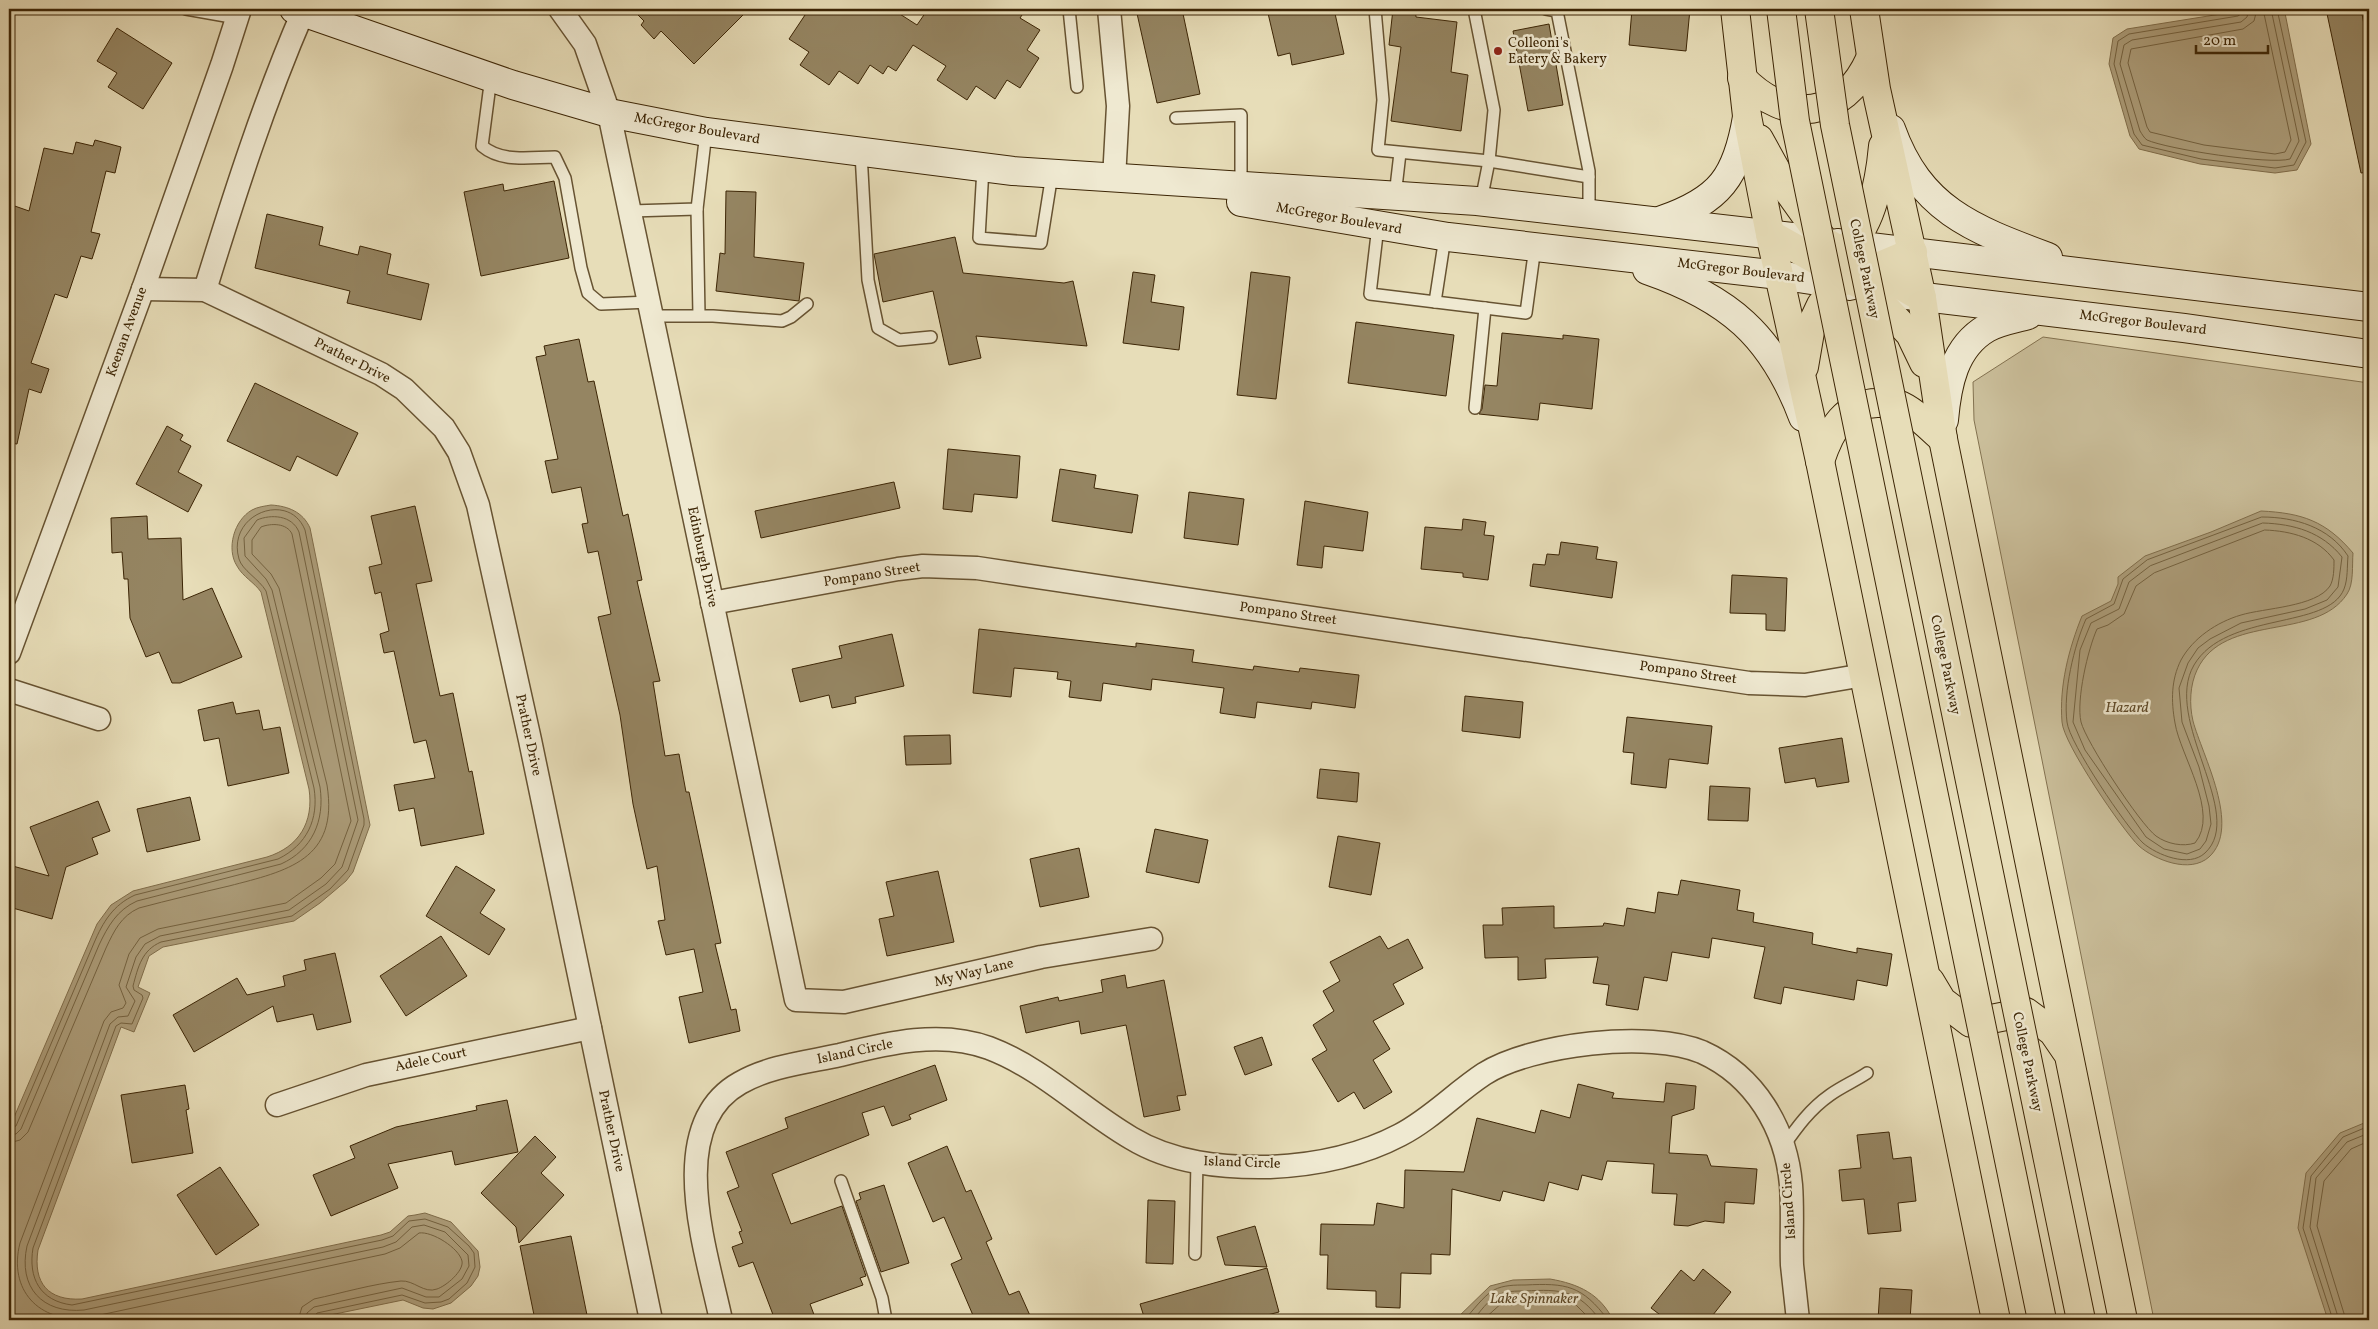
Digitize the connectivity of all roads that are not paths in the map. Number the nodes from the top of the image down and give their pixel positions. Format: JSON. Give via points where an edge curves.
{"nodes":[{"id":1,"x":186,"y":9,"type":"edge"},
{"id":2,"x":560,"y":9,"type":"edge"},
{"id":3,"x":1069,"y":9,"type":"edge"},
{"id":4,"x":1108,"y":9,"type":"edge"},
{"id":5,"x":1375,"y":9,"type":"edge"},
{"id":6,"x":1474,"y":9,"type":"edge"},
{"id":7,"x":1546,"y":9,"type":"edge"},
{"id":8,"x":1735,"y":9,"type":"edge"},
{"id":9,"x":1781,"y":9,"type":"edge"},
{"id":10,"x":1819,"y":9,"type":"edge"},
{"id":11,"x":1864,"y":9,"type":"edge"},
{"id":12,"x":300,"y":10,"type":"edge"},
{"id":13,"x":238,"y":14,"type":"edge"},
{"id":14,"x":1870,"y":59,"type":"junction"},
{"id":15,"x":490,"y":77,"type":"junction"},
{"id":16,"x":1742,"y":78,"type":"junction"},
{"id":17,"x":1077,"y":87,"type":"dead end"},
{"id":18,"x":1876,"y":89,"type":"junction"},
{"id":19,"x":609,"y":113,"type":"junction"},
{"id":20,"x":1747,"y":116,"type":"junction"},
{"id":21,"x":1176,"y":118,"type":"dead end"},
{"id":22,"x":1884,"y":127,"type":"junction"},
{"id":23,"x":706,"y":132,"type":"junction"},
{"id":24,"x":861,"y":153,"type":"junction"},
{"id":25,"x":1400,"y":153,"type":"junction"},
{"id":26,"x":1489,"y":161,"type":"junction"},
{"id":27,"x":982,"y":168,"type":"junction"},
{"id":28,"x":1052,"y":174,"type":"junction"},
{"id":29,"x":1589,"y":178,"type":"junction"},
{"id":30,"x":1114,"y":180,"type":"junction"},
{"id":31,"x":1241,"y":187,"type":"junction"},
{"id":32,"x":1395,"y":196,"type":"junction"},
{"id":33,"x":1481,"y":201,"type":"junction"},
{"id":34,"x":698,"y":209,"type":"junction"},
{"id":35,"x":631,"y":211,"type":"junction"},
{"id":36,"x":1588,"y":213,"type":"junction"},
{"id":37,"x":1658,"y":221,"type":"junction"},
{"id":38,"x":1378,"y":226,"type":"junction"},
{"id":39,"x":1770,"y":234,"type":"junction"},
{"id":40,"x":1446,"y":236,"type":"junction"},
{"id":41,"x":1535,"y":247,"type":"junction"},
{"id":42,"x":1833,"y":249,"type":"junction"},
{"id":43,"x":1913,"y":252,"type":"junction"},
{"id":44,"x":1605,"y":255,"type":"junction"},
{"id":45,"x":2087,"y":272,"type":"junction"},
{"id":46,"x":1779,"y":275,"type":"junction"},
{"id":47,"x":1857,"y":280,"type":"junction"},
{"id":48,"x":143,"y":289,"type":"junction"},
{"id":49,"x":205,"y":290,"type":"junction"},
{"id":50,"x":1922,"y":298,"type":"junction"},
{"id":51,"x":1435,"y":302,"type":"junction"},
{"id":52,"x":807,"y":304,"type":"dead end"},
{"id":53,"x":2369,"y":307,"type":"edge"},
{"id":54,"x":1485,"y":308,"type":"junction"},
{"id":55,"x":651,"y":309,"type":"junction"},
{"id":56,"x":2044,"y":312,"type":"junction"},
{"id":57,"x":700,"y":315,"type":"junction"},
{"id":58,"x":931,"y":337,"type":"dead end"},
{"id":59,"x":2369,"y":354,"type":"edge"},
{"id":60,"x":1934,"y":385,"type":"junction"},
{"id":61,"x":1803,"y":394,"type":"junction"},
{"id":62,"x":1475,"y":408,"type":"dead end"},
{"id":63,"x":1943,"y":439,"type":"junction"},
{"id":64,"x":1820,"y":461,"type":"junction"},
{"id":65,"x":712,"y":603,"type":"junction"},
{"id":66,"x":9,"y":653,"type":"edge"},
{"id":67,"x":1864,"y":675,"type":"junction"},
{"id":68,"x":9,"y":690,"type":"edge"},
{"id":69,"x":99,"y":719,"type":"dead end"},
{"id":70,"x":1151,"y":939,"type":"dead end"},
{"id":71,"x":2047,"y":952,"type":"junction"},
{"id":72,"x":1925,"y":973,"type":"junction"},
{"id":73,"x":796,"y":1000,"type":"joint"},
{"id":74,"x":2026,"y":1012,"type":"junction"},
{"id":75,"x":1971,"y":1023,"type":"junction"},
{"id":76,"x":590,"y":1028,"type":"junction"},
{"id":77,"x":2068,"y":1054,"type":"junction"},
{"id":78,"x":1867,"y":1073,"type":"dead end"},
{"id":79,"x":1947,"y":1078,"type":"junction"},
{"id":80,"x":277,"y":1106,"type":"dead end"},
{"id":81,"x":1784,"y":1147,"type":"junction"},
{"id":82,"x":1197,"y":1162,"type":"junction"},
{"id":83,"x":841,"y":1181,"type":"dead end"},
{"id":84,"x":1194,"y":1254,"type":"dead end"},
{"id":85,"x":651,"y":1320,"type":"edge"},
{"id":86,"x":721,"y":1320,"type":"edge"},
{"id":87,"x":886,"y":1320,"type":"edge"},
{"id":88,"x":1798,"y":1320,"type":"edge"},
{"id":89,"x":1996,"y":1320,"type":"edge"},
{"id":90,"x":2042,"y":1320,"type":"edge"},
{"id":91,"x":2081,"y":1320,"type":"edge"},
{"id":92,"x":2123,"y":1320,"type":"edge"}],
"edges":[{"from":1,"to":13,"type":"lane"},
{"from":2,"to":19,"type":"street","name":"Edinburgh Drive","via":[[585,44]]},
{"from":3,"to":17,"type":"lane"},
{"from":4,"to":30,"type":"street","via":[[1118,106]]},
{"from":5,"to":25,"type":"lane","via":[[1383,100],[1378,150]]},
{"from":6,"to":26,"type":"lane","via":[[1494,110]]},
{"from":7,"to":29,"type":"lane","via":[[1557,11]]},
{"from":8,"to":16,"type":"main road"},
{"from":9,"to":90,"type":"main road","bridge":true,"via":[[1797,130]]},
{"from":10,"to":91,"type":"main road","name":"College Parkway","bridge":true,"via":[[1835,125]]},
{"from":11,"to":14,"type":"main road"},
{"from":12,"to":15,"type":"main road","name":"McGregor Boulevard"},
{"from":12,"to":49,"type":"street"},
{"from":13,"to":48,"type":"street","name":"Keenan Avenue"},
{"from":14,"to":16,"type":"main road","via":[[1852,89],[1824,107],[1800,109],[1780,106],[1757,93]]},
{"from":14,"to":18,"type":"main road"},
{"from":15,"to":19,"type":"main road","name":"McGregor Boulevard"},
{"from":15,"to":55,"type":"lane","via":[[482,146],[492,155],[509,158],[555,157],[565,178],[588,293],[601,304]]},
{"from":16,"to":20,"type":"main road"},
{"from":18,"to":22,"type":"main road"},
{"from":18,"to":45,"type":"main road","via":[[1905,161],[1932,198],[1981,230]]},
{"from":19,"to":23,"type":"main road","name":"McGregor Boulevard"},
{"from":19,"to":35,"type":"street","name":"Edinburgh Drive"},
{"from":20,"to":37,"type":"main road","via":[[1742,149],[1714,195],[1692,209]]},
{"from":20,"to":39,"type":"main road"},
{"from":20,"to":42,"type":"main road","via":[[1786,188]]},
{"from":21,"to":31,"type":"lane","via":[[1241,115]]},
{"from":22,"to":42,"type":"main road","via":[[1881,169],[1864,224]]},
{"from":22,"to":43,"type":"main road"},
{"from":23,"to":24,"type":"main road","name":"McGregor Boulevard"},
{"from":23,"to":34,"type":"lane"},
{"from":24,"to":27,"type":"main road","name":"McGregor Boulevard"},
{"from":24,"to":58,"type":"lane","via":[[868,280],[878,328],[899,340]]},
{"from":25,"to":26,"type":"lane"},
{"from":25,"to":32,"type":"lane"},
{"from":26,"to":29,"type":"lane"},
{"from":26,"to":33,"type":"lane"},
{"from":27,"to":28,"type":"main road","name":"McGregor Boulevard"},
{"from":27,"to":28,"type":"lane","via":[[979,238],[1041,243]]},
{"from":28,"to":30,"type":"main road","name":"McGregor Boulevard"},
{"from":29,"to":36,"type":"lane"},
{"from":30,"to":31,"type":"main road","name":"McGregor Boulevard"},
{"from":30,"to":38,"type":"main road","name":"McGregor Boulevard"},
{"from":31,"to":32,"type":"main road","name":"McGregor Boulevard"},
{"from":32,"to":33,"type":"main road","name":"McGregor Boulevard"},
{"from":33,"to":36,"type":"main road","name":"McGregor Boulevard"},
{"from":34,"to":35,"type":"lane"},
{"from":34,"to":57,"type":"lane"},
{"from":35,"to":55,"type":"street","name":"Edinburgh Drive"},
{"from":36,"to":37,"type":"main road","name":"McGregor Boulevard"},
{"from":37,"to":39,"type":"main road","name":"McGregor Boulevard"},
{"from":38,"to":40,"type":"main road","name":"McGregor Boulevard"},
{"from":38,"to":51,"type":"lane","via":[[1370,294]]},
{"from":39,"to":42,"type":"main road"},
{"from":39,"to":46,"type":"main road"},
{"from":40,"to":41,"type":"main road","name":"McGregor Boulevard"},
{"from":40,"to":51,"type":"lane"},
{"from":41,"to":44,"type":"main road","name":"McGregor Boulevard"},
{"from":41,"to":54,"type":"lane","via":[[1526,313]]},
{"from":42,"to":43,"type":"main road"},
{"from":42,"to":46,"type":"main road"},
{"from":42,"to":47,"type":"main road"},
{"from":43,"to":45,"type":"main road"},
{"from":43,"to":47,"type":"main road"},
{"from":43,"to":50,"type":"main road"},
{"from":44,"to":46,"type":"main road","name":"McGregor Boulevard"},
{"from":44,"to":64,"type":"main road","via":[[1692,288],[1748,326],[1782,371]]},
{"from":45,"to":53,"type":"main road"},
{"from":46,"to":47,"type":"main road","name":"McGregor Boulevard"},
{"from":46,"to":61,"type":"main road"},
{"from":47,"to":50,"type":"main road"},
{"from":47,"to":60,"type":"main road","via":[[1910,334]]},
{"from":47,"to":61,"type":"main road","via":[[1821,305],[1811,326],[1805,354]]},
{"from":48,"to":49,"type":"street","name":"Prather Drive"},
{"from":48,"to":66,"type":"street","name":"Keenan Avenue"},
{"from":49,"to":76,"type":"street","name":"Prather Drive","via":[[381,374],[424,406],[444,428],[459,452],[478,505]]},
{"from":50,"to":56,"type":"main road","name":"McGregor Boulevard"},
{"from":50,"to":60,"type":"main road"},
{"from":51,"to":54,"type":"lane"},
{"from":52,"to":57,"type":"lane","via":[[782,321]]},
{"from":54,"to":62,"type":"lane"},
{"from":55,"to":57,"type":"lane"},
{"from":55,"to":65,"type":"street","name":"Edinburgh Drive"},
{"from":56,"to":59,"type":"main road","name":"McGregor Boulevard"},
{"from":56,"to":63,"type":"main road","via":[[1987,328],[1959,357],[1950,375]]},
{"from":60,"to":63,"type":"main road"},
{"from":61,"to":64,"type":"main road"},
{"from":63,"to":64,"type":"main road","via":[[1897,404],[1870,402],[1845,413],[1829,433]]},
{"from":63,"to":71,"type":"main road"},
{"from":64,"to":67,"type":"main road"},
{"from":65,"to":67,"type":"street","name":"Pompano Street","via":[[898,569],[923,566],[977,568],[1749,682],[1805,685]]},
{"from":65,"to":73,"type":"street","name":"Edinburgh Drive"},
{"from":67,"to":72,"type":"main road"},
{"from":68,"to":69,"type":"street"},
{"from":70,"to":73,"type":"street","name":"My Way Lane","via":[[1041,957],[854,1001]]},
{"from":71,"to":74,"type":"main road","via":[[2043,978]]},
{"from":71,"to":77,"type":"main road"},
{"from":72,"to":75,"type":"main road","via":[[1942,1001]]},
{"from":72,"to":79,"type":"main road"},
{"from":74,"to":75,"type":"main road"},
{"from":74,"to":77,"type":"main road","via":[[2053,1032]]},
{"from":75,"to":79,"type":"main road","via":[[1956,1048]]},
{"from":76,"to":80,"type":"street","name":"Adele Court","via":[[366,1074]]},
{"from":76,"to":85,"type":"street","name":"Prather Drive"},
{"from":77,"to":92,"type":"main road"},
{"from":78,"to":81,"type":"lane","via":[[1815,1107]]},
{"from":79,"to":89,"type":"main road"},
{"from":81,"to":82,"type":"street","name":"Island Circle","via":[[1765,1105],[1747,1083],[1725,1065],[1700,1052],[1674,1044],[1621,1042],[1567,1047],[1510,1061],[1485,1073],[1422,1122],[1392,1139],[1352,1155],[1269,1167]]},
{"from":81,"to":88,"type":"street","name":"Island Circle","via":[[1791,1184],[1792,1264]]},
{"from":82,"to":84,"type":"lane"},
{"from":82,"to":86,"type":"street","name":"Island Circle","via":[[1155,1151],[1130,1138],[1015,1060],[965,1041],[907,1041],[766,1072],[740,1083],[719,1099],[706,1121],[698,1146],[697,1200]]},
{"from":83,"to":87,"type":"lane","via":[[882,1298]]}]}
